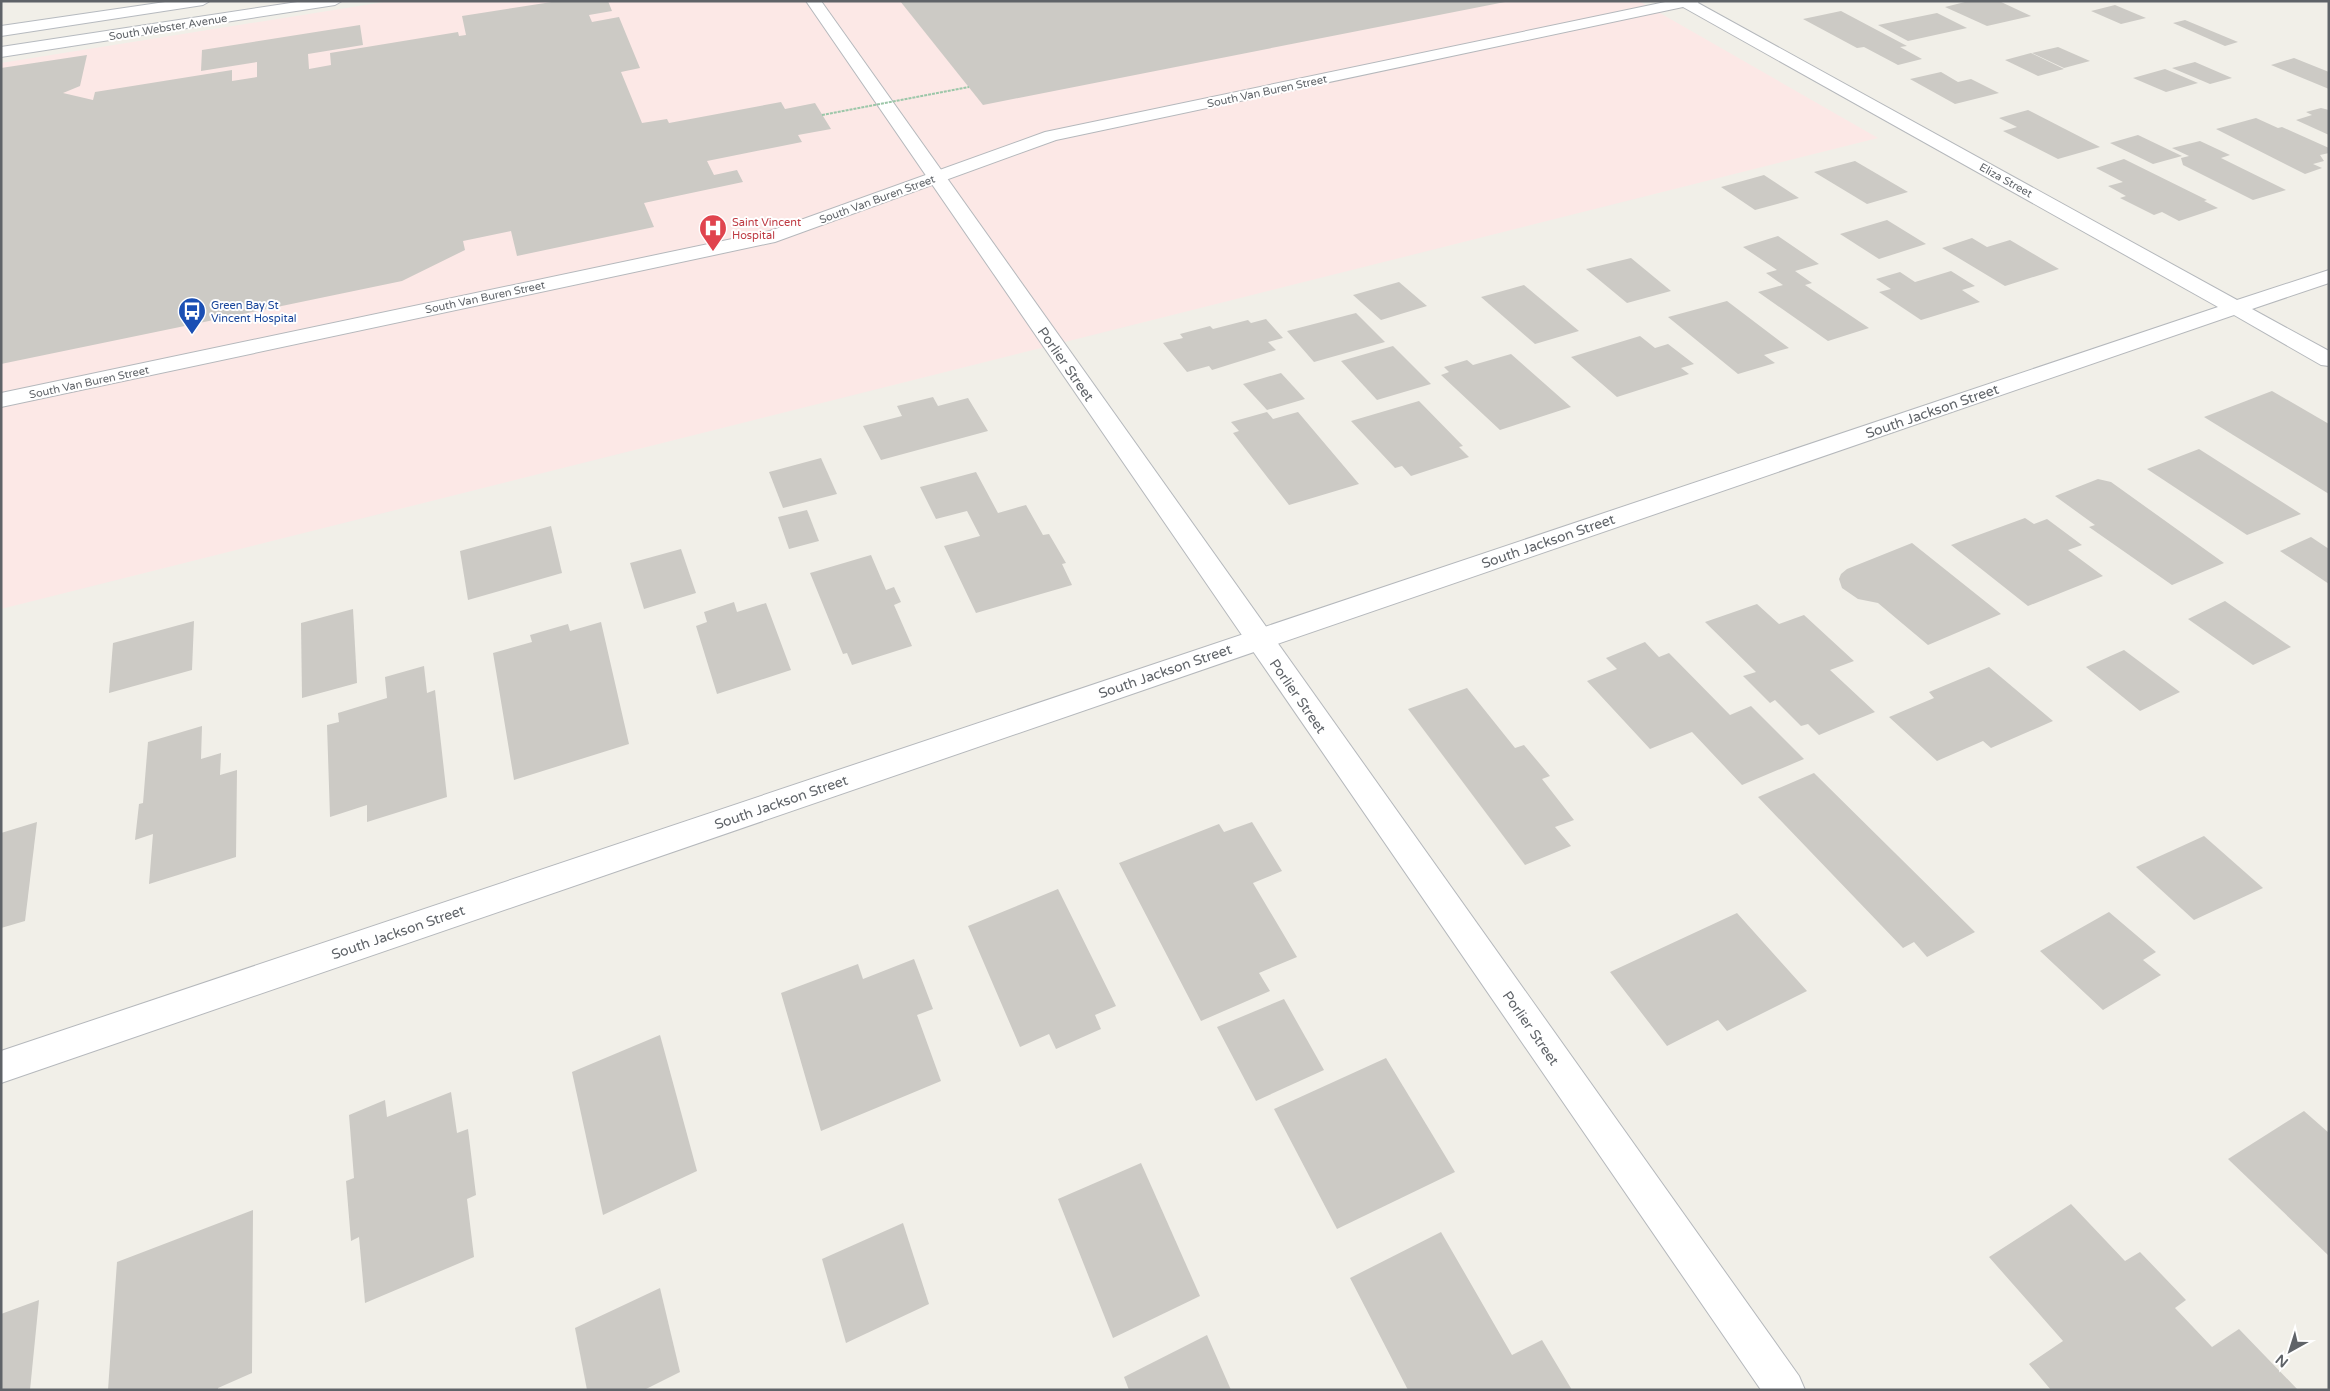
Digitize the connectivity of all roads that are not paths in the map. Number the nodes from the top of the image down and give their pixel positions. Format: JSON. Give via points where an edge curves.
{"nodes":[{"id":1,"x":202,"y":1,"type":"edge"},
{"id":2,"x":335,"y":1,"type":"edge"},
{"id":3,"x":813,"y":1,"type":"edge"},
{"id":4,"x":1687,"y":2,"type":"edge"},
{"id":5,"x":1,"y":31,"type":"edge"},
{"id":6,"x":1,"y":52,"type":"edge"},
{"id":7,"x":937,"y":178,"type":"junction"},
{"id":8,"x":2329,"y":276,"type":"edge"},
{"id":9,"x":2235,"y":308,"type":"junction"},
{"id":10,"x":2329,"y":360,"type":"edge"},
{"id":11,"x":1,"y":400,"type":"edge"},
{"id":12,"x":1259,"y":640,"type":"junction"},
{"id":13,"x":1,"y":1067,"type":"edge"},
{"id":14,"x":1785,"y":1390,"type":"edge"}],
"edges":[{"from":1,"to":5,"type":"street","name":"South Webster Avenue"},
{"from":2,"to":6,"type":"street","name":"South Webster Avenue"},
{"from":3,"to":7,"type":"street","name":"Porlier Street"},
{"from":4,"to":7,"type":"street","name":"South Van Buren Street","via":[[1051,136]]},
{"from":4,"to":9,"type":"street","name":"Eliza Street"},
{"from":7,"to":11,"type":"street","name":"South Van Buren Street","via":[[775,236]]},
{"from":7,"to":12,"type":"street","name":"Porlier Street"},
{"from":8,"to":9,"type":"street","name":"South Jackson Street"},
{"from":9,"to":10,"type":"street","name":"Eliza Street"},
{"from":9,"to":12,"type":"street","name":"South Jackson Street"},
{"from":12,"to":13,"type":"street","name":"South Jackson Street"},
{"from":12,"to":14,"type":"street","name":"Porlier Street"}]}
